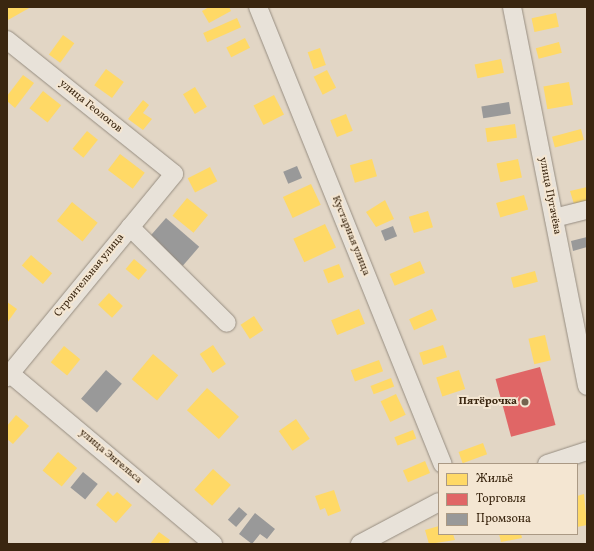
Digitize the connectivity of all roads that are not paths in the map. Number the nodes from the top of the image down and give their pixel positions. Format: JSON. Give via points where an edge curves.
{"nodes":[{"id":1,"x":258,"y":7,"type":"edge"},
{"id":2,"x":512,"y":7,"type":"edge"},
{"id":3,"x":7,"y":40,"type":"edge"},
{"id":4,"x":174,"y":174,"type":"joint"},
{"id":5,"x":587,"y":210,"type":"edge"},
{"id":6,"x":554,"y":218,"type":"junction"},
{"id":7,"x":130,"y":227,"type":"junction"},
{"id":8,"x":227,"y":323,"type":"dead end"},
{"id":9,"x":8,"y":374,"type":"edge"},
{"id":10,"x":587,"y":386,"type":"edge"},
{"id":11,"x":587,"y":451,"type":"edge"},
{"id":12,"x":443,"y":463,"type":"edge"},
{"id":13,"x":550,"y":463,"type":"edge"},
{"id":14,"x":438,"y":503,"type":"edge"},
{"id":15,"x":213,"y":544,"type":"edge"},
{"id":16,"x":360,"y":544,"type":"edge"}],
"edges":[{"from":1,"to":12,"type":"street","name":"Кустарная улица"},
{"from":2,"to":6,"type":"street","name":"улица Пугачёва"},
{"from":3,"to":4,"type":"street","name":"улица Геологов"},
{"from":4,"to":7,"type":"street","name":"Строительная улица"},
{"from":5,"to":6,"type":"street"},
{"from":6,"to":10,"type":"street","name":"улица Пугачёва"},
{"from":7,"to":8,"type":"street"},
{"from":7,"to":9,"type":"street","name":"Строительная улица"},
{"from":9,"to":15,"type":"street","name":"улица Энгельса"},
{"from":11,"to":13,"type":"street"},
{"from":14,"to":16,"type":"street"}]}
